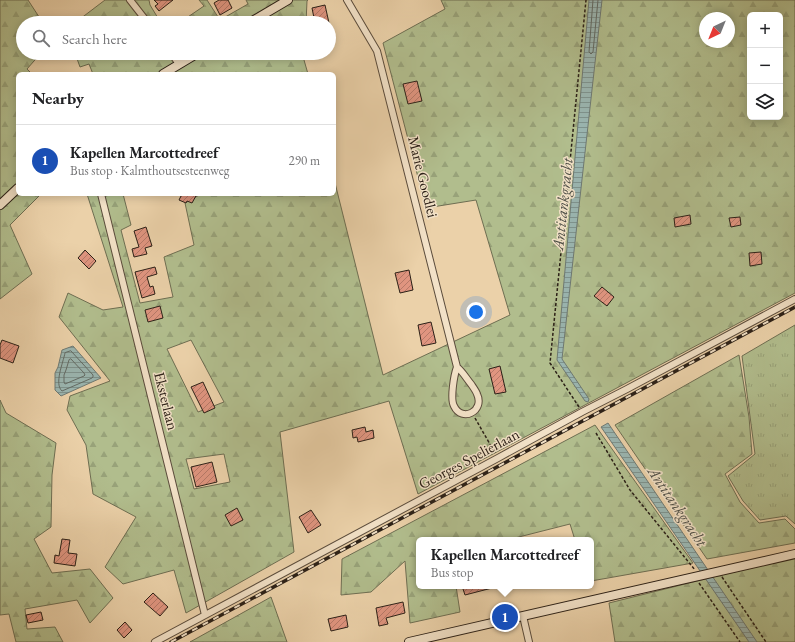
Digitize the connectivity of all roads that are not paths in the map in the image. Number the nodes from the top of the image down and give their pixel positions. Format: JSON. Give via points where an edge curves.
{"nodes":[{"id":1,"x":130,"y":0,"type":"edge"},
{"id":2,"x":288,"y":0,"type":"edge"},
{"id":3,"x":347,"y":0,"type":"edge"},
{"id":4,"x":143,"y":16,"type":"edge"},
{"id":5,"x":261,"y":16,"type":"edge"},
{"id":6,"x":176,"y":60,"type":"edge"},
{"id":7,"x":186,"y":60,"type":"edge"},
{"id":8,"x":179,"y":64,"type":"junction"},
{"id":9,"x":166,"y":72,"type":"edge"},
{"id":10,"x":16,"y":190,"type":"edge"},
{"id":11,"x":101,"y":196,"type":"edge"},
{"id":12,"x":0,"y":205,"type":"edge"},
{"id":13,"x":795,"y":299,"type":"edge"},
{"id":14,"x":457,"y":367,"type":"junction"},
{"id":15,"x":795,"y":554,"type":"edge"},
{"id":16,"x":205,"y":615,"type":"junction"},
{"id":17,"x":523,"y":616,"type":"junction"},
{"id":18,"x":155,"y":642,"type":"edge"},
{"id":19,"x":408,"y":642,"type":"edge"},
{"id":20,"x":529,"y":642,"type":"edge"}],
"edges":[{"from":1,"to":4,"type":"street"},
{"from":2,"to":5,"type":"main road"},
{"from":3,"to":14,"type":"street","name":"Marie Goodlei","via":[[377,51]]},
{"from":6,"to":8,"type":"street"},
{"from":7,"to":8,"type":"main road"},
{"from":8,"to":9,"type":"main road"},
{"from":10,"to":12,"type":"main road"},
{"from":11,"to":16,"type":"street","name":"Eksterlaan"},
{"from":13,"to":16,"type":"street","name":"Georges Spelierlaan"},
{"from":14,"to":14,"type":"street","name":"Marie Goodlei","via":[[454,375],[453,406],[467,415],[476,409],[479,401],[477,394]]},
{"from":15,"to":17,"type":"main road"},
{"from":16,"to":18,"type":"street","name":"Georges Spelierlaan"},
{"from":17,"to":19,"type":"main road"},
{"from":17,"to":20,"type":"street"}]}
